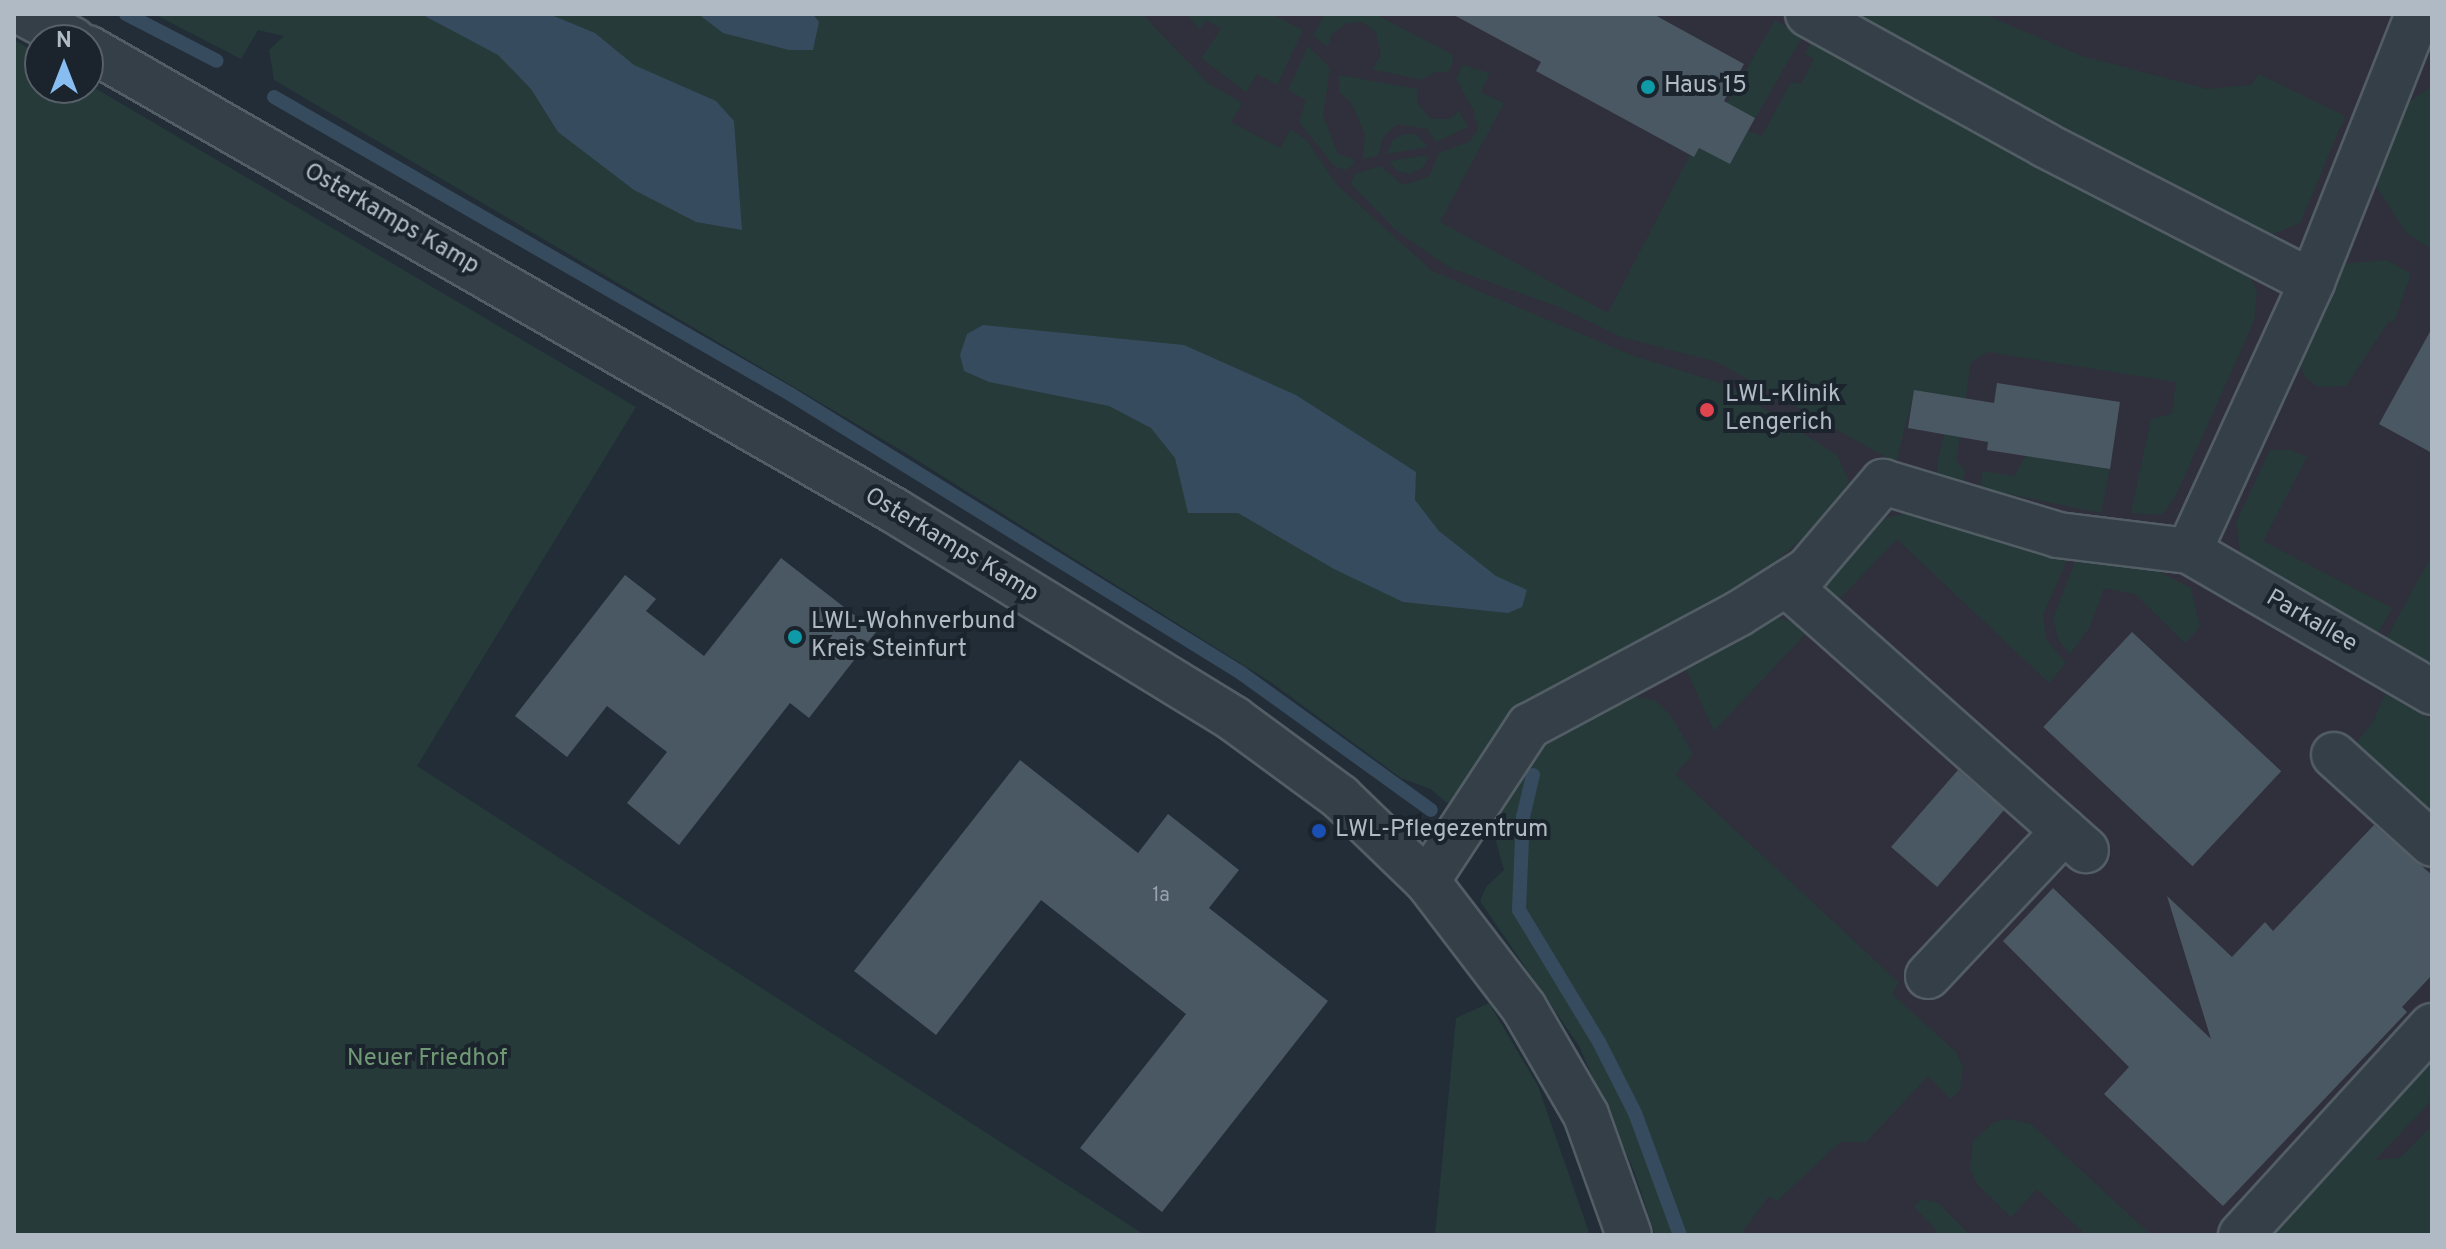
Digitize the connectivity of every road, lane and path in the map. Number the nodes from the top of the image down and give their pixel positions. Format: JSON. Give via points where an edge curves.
{"nodes":[{"id":1,"x":25,"y":14,"type":"edge"},
{"id":2,"x":1808,"y":14,"type":"edge"},
{"id":3,"x":43,"y":24,"type":"edge"},
{"id":4,"x":2420,"y":34,"type":"edge"},
{"id":5,"x":104,"y":57,"type":"edge"},
{"id":6,"x":2312,"y":282,"type":"junction"},
{"id":7,"x":2189,"y":551,"type":"junction"},
{"id":8,"x":1786,"y":584,"type":"junction"},
{"id":9,"x":2432,"y":692,"type":"edge"},
{"id":10,"x":2334,"y":755,"type":"dead end"},
{"id":11,"x":2432,"y":844,"type":"edge"},
{"id":12,"x":1427,"y":881,"type":"junction"},
{"id":13,"x":1928,"y":976,"type":"dead end"},
{"id":14,"x":2432,"y":1026,"type":"edge"},
{"id":15,"x":1629,"y":1235,"type":"edge"},
{"id":16,"x":2241,"y":1235,"type":"edge"}],
"edges":[{"from":1,"to":3,"type":"street"},
{"from":2,"to":6,"type":"street","via":[[2045,145]]},
{"from":4,"to":6,"type":"street"},
{"from":5,"to":12,"type":"street","name":"Osterkamps Kamp","via":[[895,511],[1234,719],[1340,797]]},
{"from":6,"to":7,"type":"street"},
{"from":7,"to":8,"type":"street","via":[[2058,535],[1883,482],[1808,570]]},
{"from":7,"to":9,"type":"street","name":"Parkallee"},
{"from":8,"to":12,"type":"street","via":[[1529,726]]},
{"from":8,"to":13,"type":"street","via":[[2075,840]]},
{"from":10,"to":11,"type":"street"},
{"from":12,"to":15,"type":"street","name":"Osterkamps Kamp","via":[[1524,1008],[1586,1115]]},
{"from":14,"to":16,"type":"street"}]}
